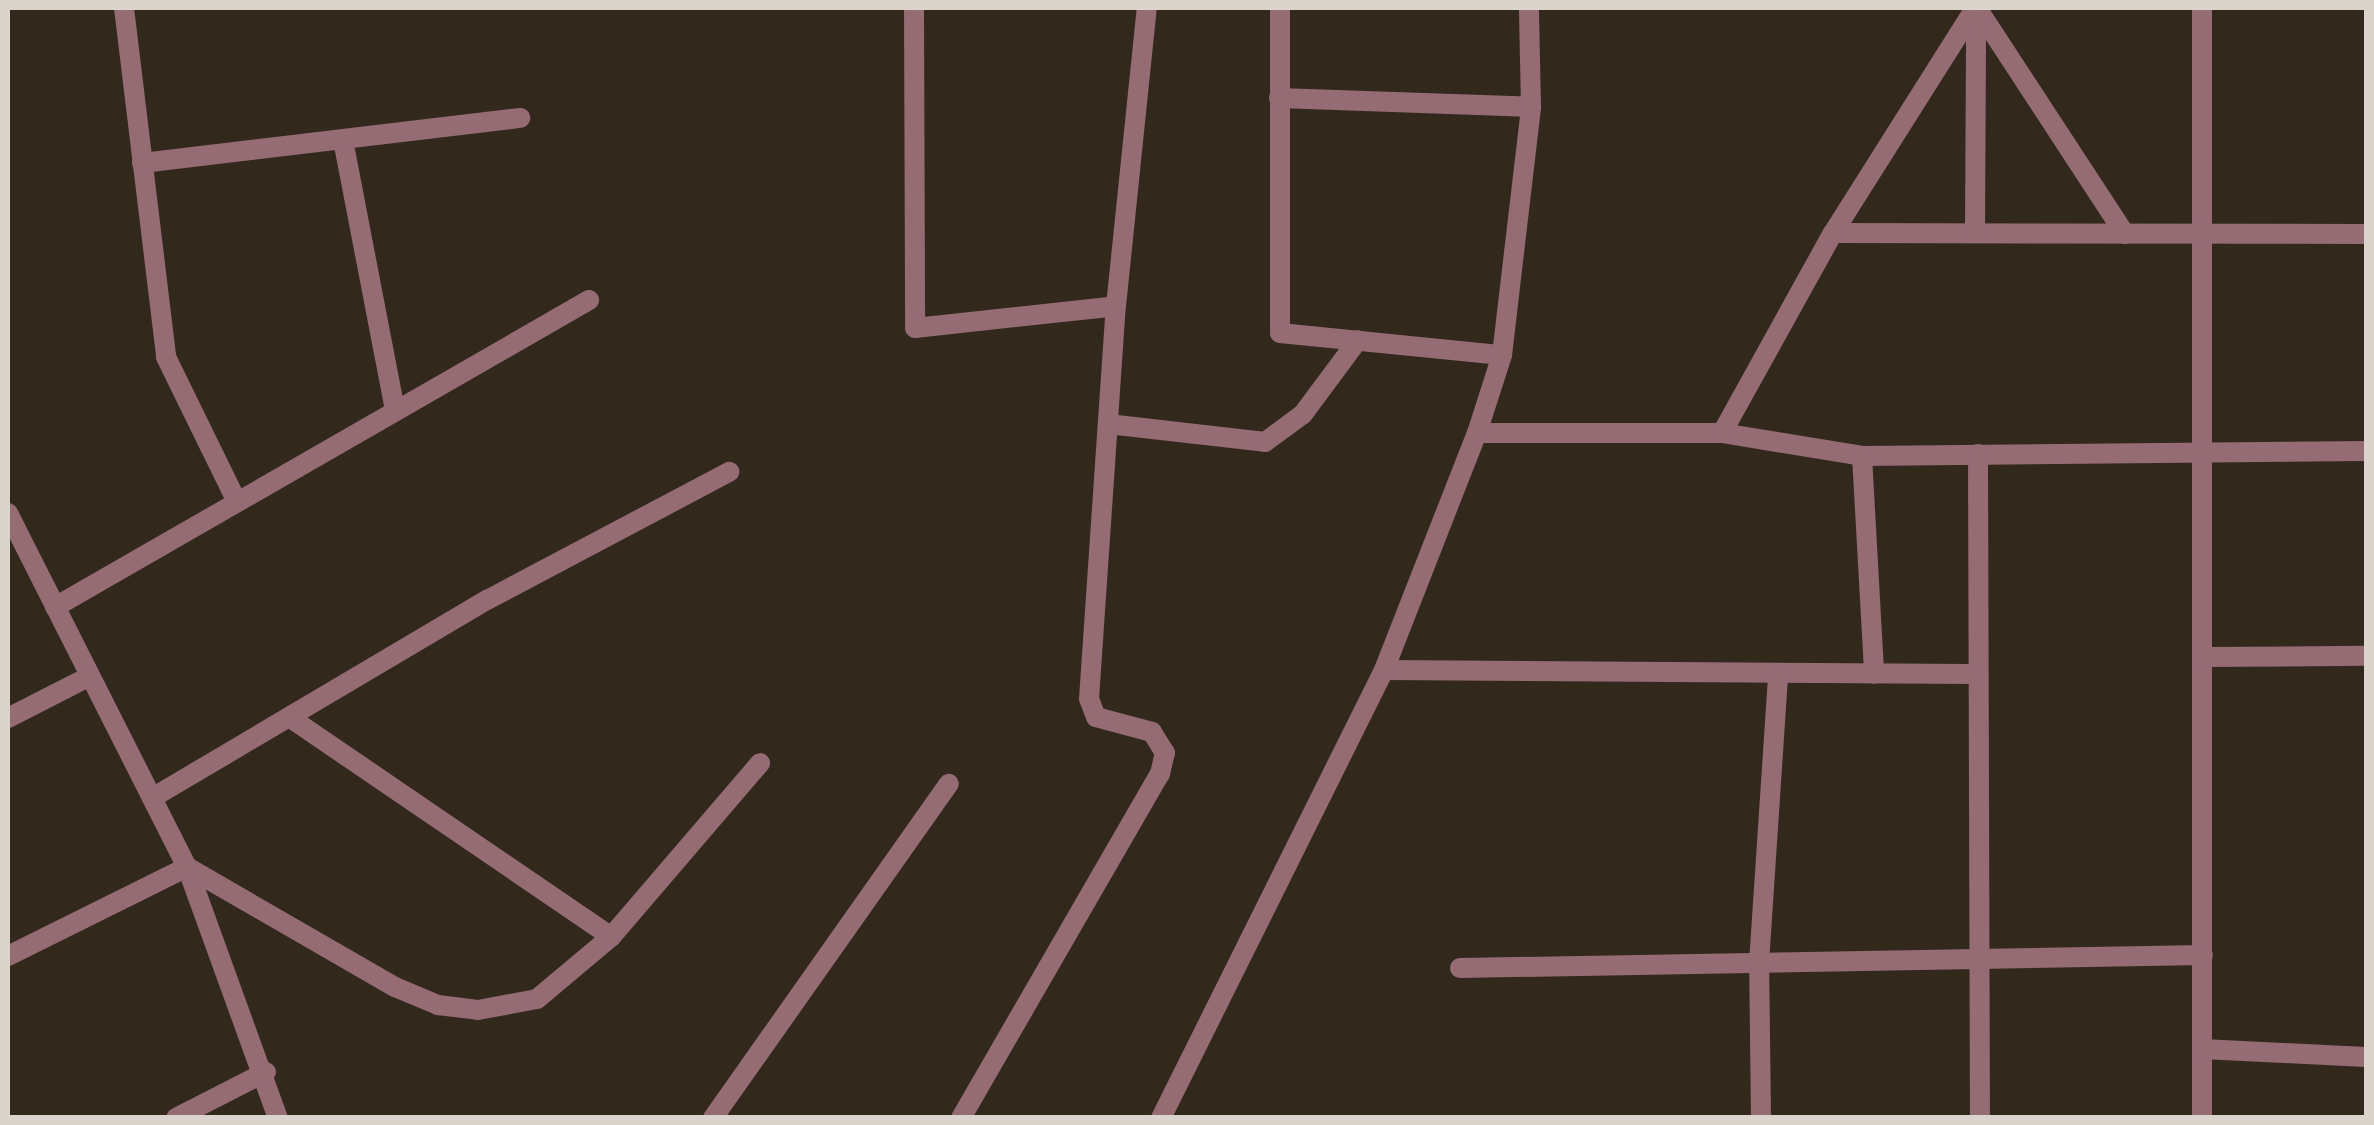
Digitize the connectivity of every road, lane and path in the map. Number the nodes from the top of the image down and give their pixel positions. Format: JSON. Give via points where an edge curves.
{"nodes":[{"id":1,"x":124,"y":8,"type":"edge"},
{"id":2,"x":914,"y":8,"type":"edge"},
{"id":3,"x":1146,"y":8,"type":"edge"},
{"id":4,"x":1280,"y":8,"type":"edge"},
{"id":5,"x":1530,"y":8,"type":"edge"},
{"id":6,"x":1976,"y":8,"type":"edge"},
{"id":7,"x":2202,"y":8,"type":"edge"},
{"id":8,"x":1279,"y":98,"type":"junction"},
{"id":9,"x":1531,"y":107,"type":"junction"},
{"id":10,"x":520,"y":118,"type":"dead end"},
{"id":11,"x":343,"y":140,"type":"junction"},
{"id":12,"x":142,"y":163,"type":"junction"},
{"id":13,"x":1833,"y":232,"type":"junction"},
{"id":14,"x":1976,"y":234,"type":"junction"},
{"id":15,"x":2125,"y":234,"type":"junction"},
{"id":16,"x":2203,"y":234,"type":"junction"},
{"id":17,"x":2366,"y":234,"type":"edge"},
{"id":18,"x":589,"y":300,"type":"dead end"},
{"id":19,"x":1116,"y":306,"type":"junction"},
{"id":20,"x":1358,"y":340,"type":"junction"},
{"id":21,"x":1502,"y":355,"type":"junction"},
{"id":22,"x":395,"y":412,"type":"junction"},
{"id":23,"x":1108,"y":424,"type":"junction"},
{"id":24,"x":1477,"y":433,"type":"junction"},
{"id":25,"x":1722,"y":433,"type":"junction"},
{"id":26,"x":2366,"y":451,"type":"edge"},
{"id":27,"x":1978,"y":454,"type":"junction"},
{"id":28,"x":2206,"y":454,"type":"junction"},
{"id":29,"x":1862,"y":456,"type":"junction"},
{"id":30,"x":729,"y":472,"type":"dead end"},
{"id":31,"x":237,"y":502,"type":"junction"},
{"id":32,"x":8,"y":513,"type":"edge"},
{"id":33,"x":54,"y":607,"type":"junction"},
{"id":34,"x":2366,"y":656,"type":"edge"},
{"id":35,"x":2203,"y":657,"type":"junction"},
{"id":36,"x":1384,"y":670,"type":"junction"},
{"id":37,"x":1874,"y":674,"type":"junction"},
{"id":38,"x":1974,"y":674,"type":"junction"},
{"id":39,"x":1778,"y":675,"type":"junction"},
{"id":40,"x":90,"y":676,"type":"junction"},
{"id":41,"x":289,"y":717,"type":"junction"},
{"id":42,"x":8,"y":718,"type":"edge"},
{"id":43,"x":760,"y":763,"type":"dead end"},
{"id":44,"x":949,"y":784,"type":"dead end"},
{"id":45,"x":152,"y":798,"type":"junction"},
{"id":46,"x":187,"y":867,"type":"junction"},
{"id":47,"x":611,"y":937,"type":"junction"},
{"id":48,"x":8,"y":956,"type":"edge"},
{"id":49,"x":2202,"y":956,"type":"junction"},
{"id":50,"x":1978,"y":959,"type":"junction"},
{"id":51,"x":1759,"y":962,"type":"junction"},
{"id":52,"x":1460,"y":968,"type":"dead end"},
{"id":53,"x":2202,"y":1050,"type":"junction"},
{"id":54,"x":2366,"y":1056,"type":"edge"},
{"id":55,"x":266,"y":1072,"type":"junction"},
{"id":56,"x":176,"y":1118,"type":"edge"},
{"id":57,"x":278,"y":1118,"type":"edge"},
{"id":58,"x":713,"y":1118,"type":"edge"},
{"id":59,"x":961,"y":1118,"type":"edge"},
{"id":60,"x":1161,"y":1118,"type":"edge"},
{"id":61,"x":1761,"y":1118,"type":"edge"},
{"id":62,"x":1980,"y":1118,"type":"edge"},
{"id":63,"x":2202,"y":1118,"type":"edge"}],
"edges":[{"from":1,"to":12,"type":"street"},
{"from":2,"to":19,"type":"street","via":[[915,328]]},
{"from":3,"to":19,"type":"street"},
{"from":4,"to":8,"type":"street"},
{"from":5,"to":9,"type":"street"},
{"from":6,"to":13,"type":"street"},
{"from":6,"to":14,"type":"street"},
{"from":6,"to":15,"type":"street"},
{"from":7,"to":16,"type":"street"},
{"from":8,"to":9,"type":"street"},
{"from":8,"to":20,"type":"street","via":[[1280,333]]},
{"from":9,"to":21,"type":"street"},
{"from":10,"to":11,"type":"street"},
{"from":11,"to":12,"type":"street"},
{"from":11,"to":22,"type":"street"},
{"from":12,"to":31,"type":"street","via":[[166,357]]},
{"from":13,"to":14,"type":"street"},
{"from":13,"to":25,"type":"street"},
{"from":14,"to":15,"type":"street"},
{"from":15,"to":16,"type":"street"},
{"from":16,"to":17,"type":"street"},
{"from":16,"to":28,"type":"street"},
{"from":18,"to":22,"type":"street"},
{"from":19,"to":23,"type":"street"},
{"from":20,"to":21,"type":"street"},
{"from":20,"to":23,"type":"street","via":[[1303,414],[1266,442]]},
{"from":21,"to":24,"type":"street"},
{"from":22,"to":31,"type":"street"},
{"from":23,"to":59,"type":"street","via":[[1089,699],[1096,717],[1152,732],[1164,753],[1160,774]]},
{"from":24,"to":25,"type":"street"},
{"from":24,"to":36,"type":"street"},
{"from":25,"to":29,"type":"street"},
{"from":26,"to":28,"type":"street"},
{"from":27,"to":28,"type":"street"},
{"from":27,"to":29,"type":"street"},
{"from":27,"to":38,"type":"street"},
{"from":28,"to":35,"type":"street"},
{"from":29,"to":37,"type":"street"},
{"from":30,"to":41,"type":"street","via":[[488,598]]},
{"from":31,"to":33,"type":"street"},
{"from":32,"to":33,"type":"street"},
{"from":33,"to":40,"type":"street"},
{"from":34,"to":35,"type":"street"},
{"from":35,"to":49,"type":"street"},
{"from":36,"to":39,"type":"street"},
{"from":36,"to":60,"type":"street"},
{"from":37,"to":38,"type":"street"},
{"from":37,"to":39,"type":"street"},
{"from":38,"to":50,"type":"street"},
{"from":39,"to":51,"type":"street"},
{"from":40,"to":42,"type":"street"},
{"from":40,"to":45,"type":"street"},
{"from":41,"to":45,"type":"street"},
{"from":41,"to":47,"type":"street"},
{"from":43,"to":47,"type":"street"},
{"from":44,"to":58,"type":"street"},
{"from":45,"to":46,"type":"street"},
{"from":46,"to":47,"type":"street","via":[[438,1005],[478,1010],[537,999]]},
{"from":46,"to":48,"type":"street"},
{"from":46,"to":55,"type":"street"},
{"from":49,"to":50,"type":"street"},
{"from":49,"to":53,"type":"street"},
{"from":50,"to":51,"type":"street"},
{"from":50,"to":62,"type":"street"},
{"from":51,"to":52,"type":"street"},
{"from":51,"to":61,"type":"street"},
{"from":53,"to":54,"type":"street"},
{"from":53,"to":63,"type":"street"},
{"from":55,"to":56,"type":"street"},
{"from":55,"to":57,"type":"street"}]}
